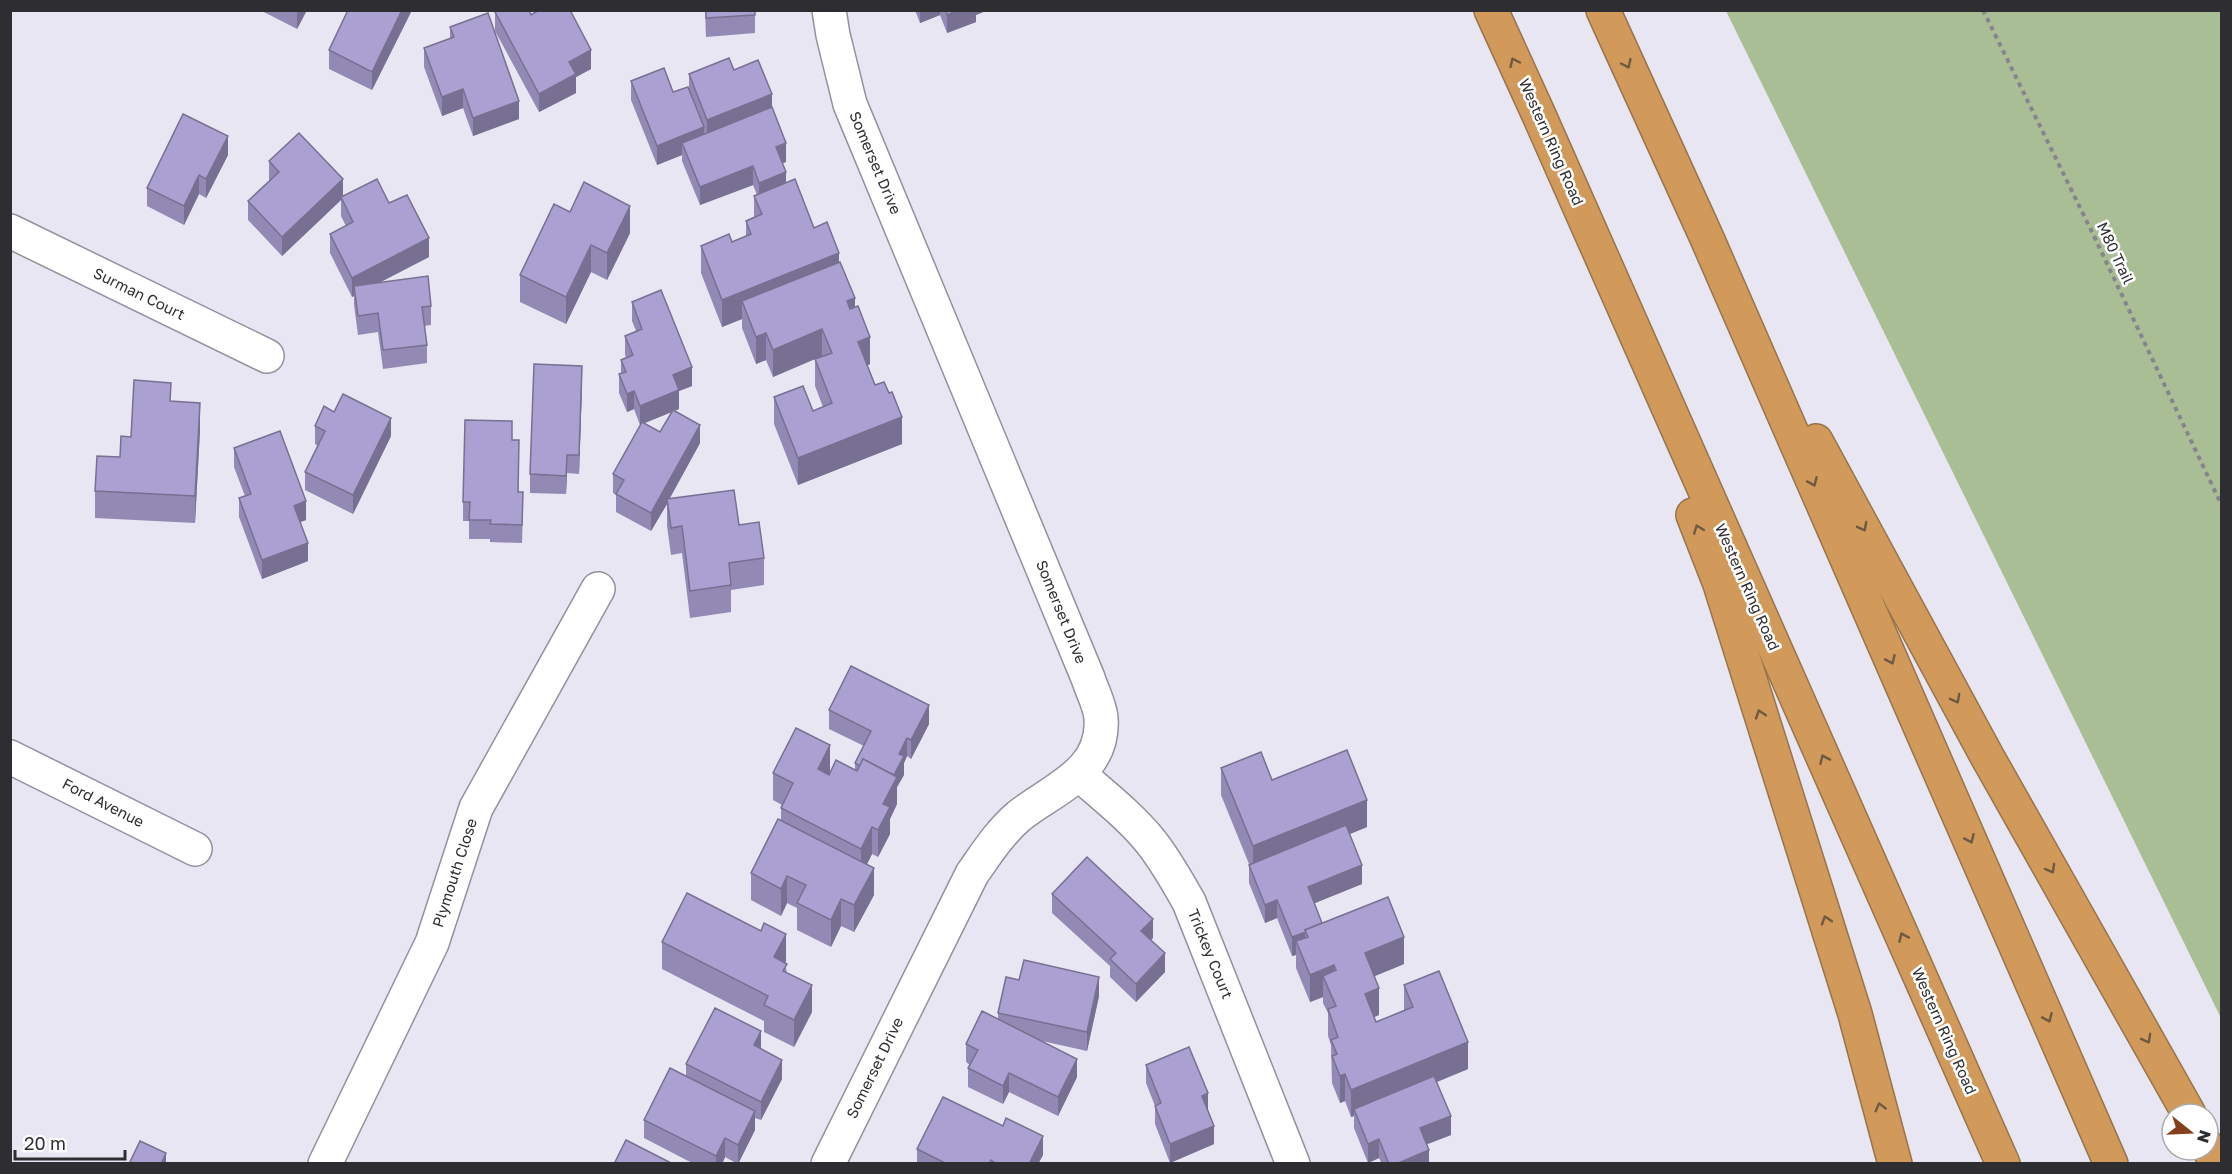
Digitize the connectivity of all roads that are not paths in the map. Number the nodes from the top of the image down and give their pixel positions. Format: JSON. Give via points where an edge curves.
{"nodes":[{"id":1,"x":829,"y":10,"type":"edge"},
{"id":2,"x":1491,"y":10,"type":"edge"},
{"id":3,"x":1603,"y":10,"type":"edge"},
{"id":4,"x":1538,"y":113,"type":"junction"},
{"id":5,"x":10,"y":231,"type":"edge"},
{"id":6,"x":1706,"y":236,"type":"junction"},
{"id":7,"x":267,"y":356,"type":"dead end"},
{"id":8,"x":597,"y":589,"type":"dead end"},
{"id":9,"x":10,"y":757,"type":"edge"},
{"id":10,"x":1079,"y":774,"type":"junction"},
{"id":11,"x":195,"y":849,"type":"dead end"},
{"id":12,"x":2182,"y":1102,"type":"edge"},
{"id":13,"x":325,"y":1164,"type":"edge"},
{"id":14,"x":828,"y":1164,"type":"edge"},
{"id":15,"x":1293,"y":1164,"type":"edge"},
{"id":16,"x":1895,"y":1164,"type":"edge"},
{"id":17,"x":2003,"y":1164,"type":"edge"},
{"id":18,"x":2111,"y":1164,"type":"edge"}],
"edges":[{"from":1,"to":10,"type":"street","name":"Somerset Drive","via":[[850,104],[1101,716],[1100,736],[1092,757]]},
{"from":4,"to":2,"type":"highway","name":"Western Ring Road","one_way":true},
{"from":3,"to":6,"type":"highway","one_way":true},
{"from":16,"to":4,"type":"highway","one_way":true,"via":[[1855,1014],[1720,584]]},
{"from":17,"to":4,"type":"highway","name":"Western Ring Road","one_way":true},
{"from":5,"to":7,"type":"street","name":"Surman Court"},
{"from":6,"to":12,"type":"highway","one_way":true,"via":[[1988,758]]},
{"from":6,"to":18,"type":"highway","one_way":true},
{"from":8,"to":13,"type":"street","name":"Plymouth Close","via":[[476,808],[432,943]]},
{"from":9,"to":11,"type":"street","name":"Ford Avenue"},
{"from":10,"to":14,"type":"street","name":"Somerset Drive","via":[[1018,817],[972,874]]},
{"from":10,"to":15,"type":"street","name":"Trickey Court","via":[[1150,841],[1189,902]]}]}
